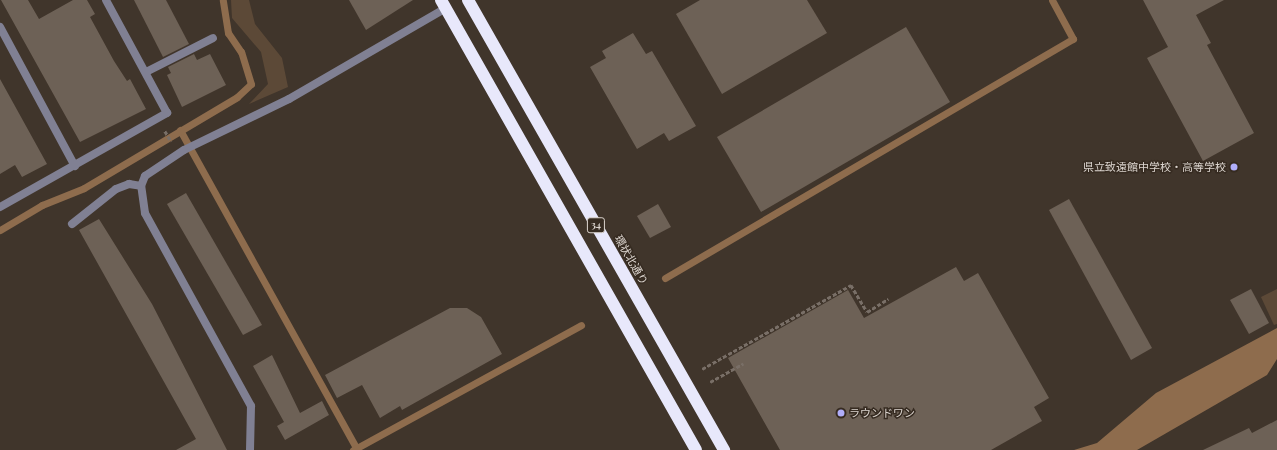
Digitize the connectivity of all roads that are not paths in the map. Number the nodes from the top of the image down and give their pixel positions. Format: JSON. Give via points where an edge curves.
{"nodes":[{"id":1,"x":106,"y":0,"type":"edge"},
{"id":2,"x":468,"y":0,"type":"edge"},
{"id":3,"x":444,"y":4,"type":"edge"},
{"id":4,"x":0,"y":27,"type":"edge"},
{"id":5,"x":213,"y":38,"type":"dead end"},
{"id":6,"x":146,"y":72,"type":"junction"},
{"id":7,"x":75,"y":166,"type":"junction"},
{"id":8,"x":141,"y":186,"type":"junction"},
{"id":9,"x":0,"y":207,"type":"edge"},
{"id":10,"x":72,"y":224,"type":"dead end"},
{"id":11,"x":250,"y":450,"type":"edge"},
{"id":12,"x":696,"y":450,"type":"edge"},
{"id":13,"x":724,"y":450,"type":"edge"}],
"edges":[{"from":1,"to":6,"type":"street"},
{"from":2,"to":13,"type":"highway","name":"環状北通り","number":"34"},
{"from":3,"to":8,"type":"street","via":[[289,99],[184,150],[145,176]]},
{"from":3,"to":12,"type":"highway","number":"34"},
{"from":4,"to":7,"type":"street"},
{"from":5,"to":6,"type":"street"},
{"from":6,"to":7,"type":"street","via":[[167,113]]},
{"from":7,"to":9,"type":"street"},
{"from":8,"to":10,"type":"street","via":[[129,184],[116,188]]},
{"from":8,"to":11,"type":"street","via":[[144,213],[245,393],[252,422]]}]}
